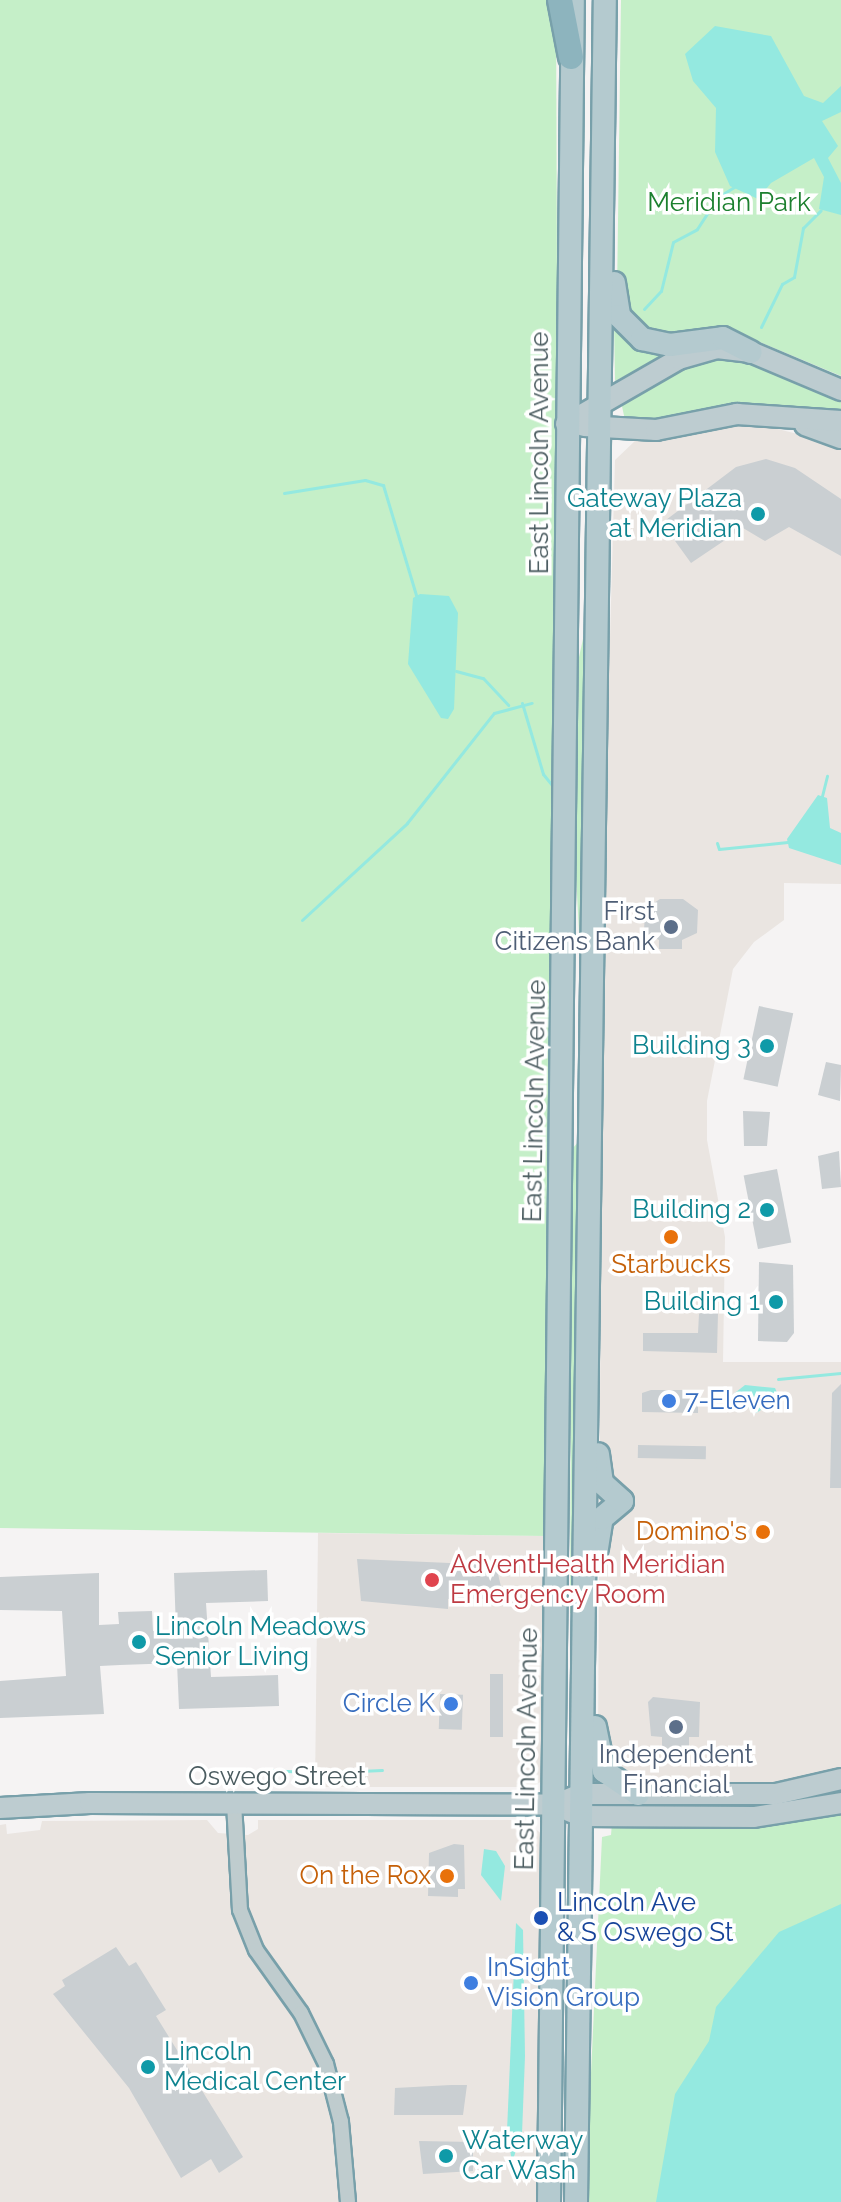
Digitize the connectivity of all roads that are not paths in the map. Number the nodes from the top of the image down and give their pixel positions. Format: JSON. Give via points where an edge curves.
{"nodes":[{"id":1,"x":560,"y":0,"type":"edge"},
{"id":2,"x":573,"y":0,"type":"edge"},
{"id":3,"x":605,"y":0,"type":"edge"},
{"id":4,"x":571,"y":57,"type":"junction"},
{"id":5,"x":603,"y":156,"type":"junction"},
{"id":6,"x":751,"y":352,"type":"junction"},
{"id":7,"x":838,"y":388,"type":"edge"},
{"id":8,"x":600,"y":405,"type":"junction"},
{"id":9,"x":790,"y":419,"type":"junction"},
{"id":10,"x":841,"y":421,"type":"edge"},
{"id":11,"x":566,"y":424,"type":"junction"},
{"id":12,"x":600,"y":428,"type":"junction"},
{"id":13,"x":841,"y":438,"type":"edge"},
{"id":14,"x":588,"y":1343,"type":"junction"},
{"id":15,"x":584,"y":1602,"type":"junction"},
{"id":16,"x":584,"y":1647,"type":"junction"},
{"id":17,"x":841,"y":1779,"type":"edge"},
{"id":18,"x":638,"y":1794,"type":"junction"},
{"id":19,"x":234,"y":1803,"type":"junction"},
{"id":20,"x":841,"y":1803,"type":"edge"},
{"id":21,"x":554,"y":1805,"type":"junction"},
{"id":22,"x":581,"y":1805,"type":"junction"},
{"id":23,"x":0,"y":1808,"type":"edge"},
{"id":24,"x":348,"y":2202,"type":"edge"},
{"id":25,"x":549,"y":2202,"type":"edge"},
{"id":26,"x":576,"y":2202,"type":"edge"}],
"edges":[{"from":1,"to":4,"type":"highway"},
{"from":2,"to":4,"type":"main road","name":"East Lincoln Avenue"},
{"from":3,"to":5,"type":"main road"},
{"from":4,"to":11,"type":"main road","name":"East Lincoln Avenue"},
{"from":5,"to":6,"type":"main road","via":[[615,181],[614,301],[625,326],[657,344],[723,338]]},
{"from":5,"to":8,"type":"main road"},
{"from":6,"to":7,"type":"main road"},
{"from":6,"to":8,"type":"main road","via":[[724,348],[691,354]]},
{"from":8,"to":11,"type":"main road"},
{"from":8,"to":12,"type":"main road"},
{"from":9,"to":10,"type":"main road"},
{"from":9,"to":12,"type":"main road","via":[[737,414],[656,430]]},
{"from":9,"to":13,"type":"main road"},
{"from":11,"to":12,"type":"main road"},
{"from":11,"to":21,"type":"main road","name":"East Lincoln Avenue","via":[[569,681]]},
{"from":12,"to":14,"type":"main road"},
{"from":14,"to":15,"type":"main road"},
{"from":14,"to":15,"type":"main road","via":[[599,1372],[598,1470],[602,1483],[622,1501],[599,1524],[596,1584]]},
{"from":15,"to":16,"type":"main road"},
{"from":16,"to":18,"type":"main road","via":[[595,1678],[598,1759],[609,1777]]},
{"from":16,"to":22,"type":"main road"},
{"from":17,"to":18,"type":"main road","name":"Oswego Street","via":[[776,1794]]},
{"from":18,"to":22,"type":"main road","name":"Oswego Street"},
{"from":19,"to":21,"type":"main road","name":"Oswego Street"},
{"from":19,"to":23,"type":"main road","name":"Oswego Street"},
{"from":19,"to":24,"type":"street","via":[[234,1875],[242,1916],[326,2064],[341,2122]]},
{"from":20,"to":22,"type":"main road","name":"Oswego Street","via":[[754,1817]]},
{"from":21,"to":22,"type":"main road","name":"Oswego Street"},
{"from":21,"to":25,"type":"main road","name":"East Lincoln Avenue"},
{"from":22,"to":26,"type":"main road"}]}
